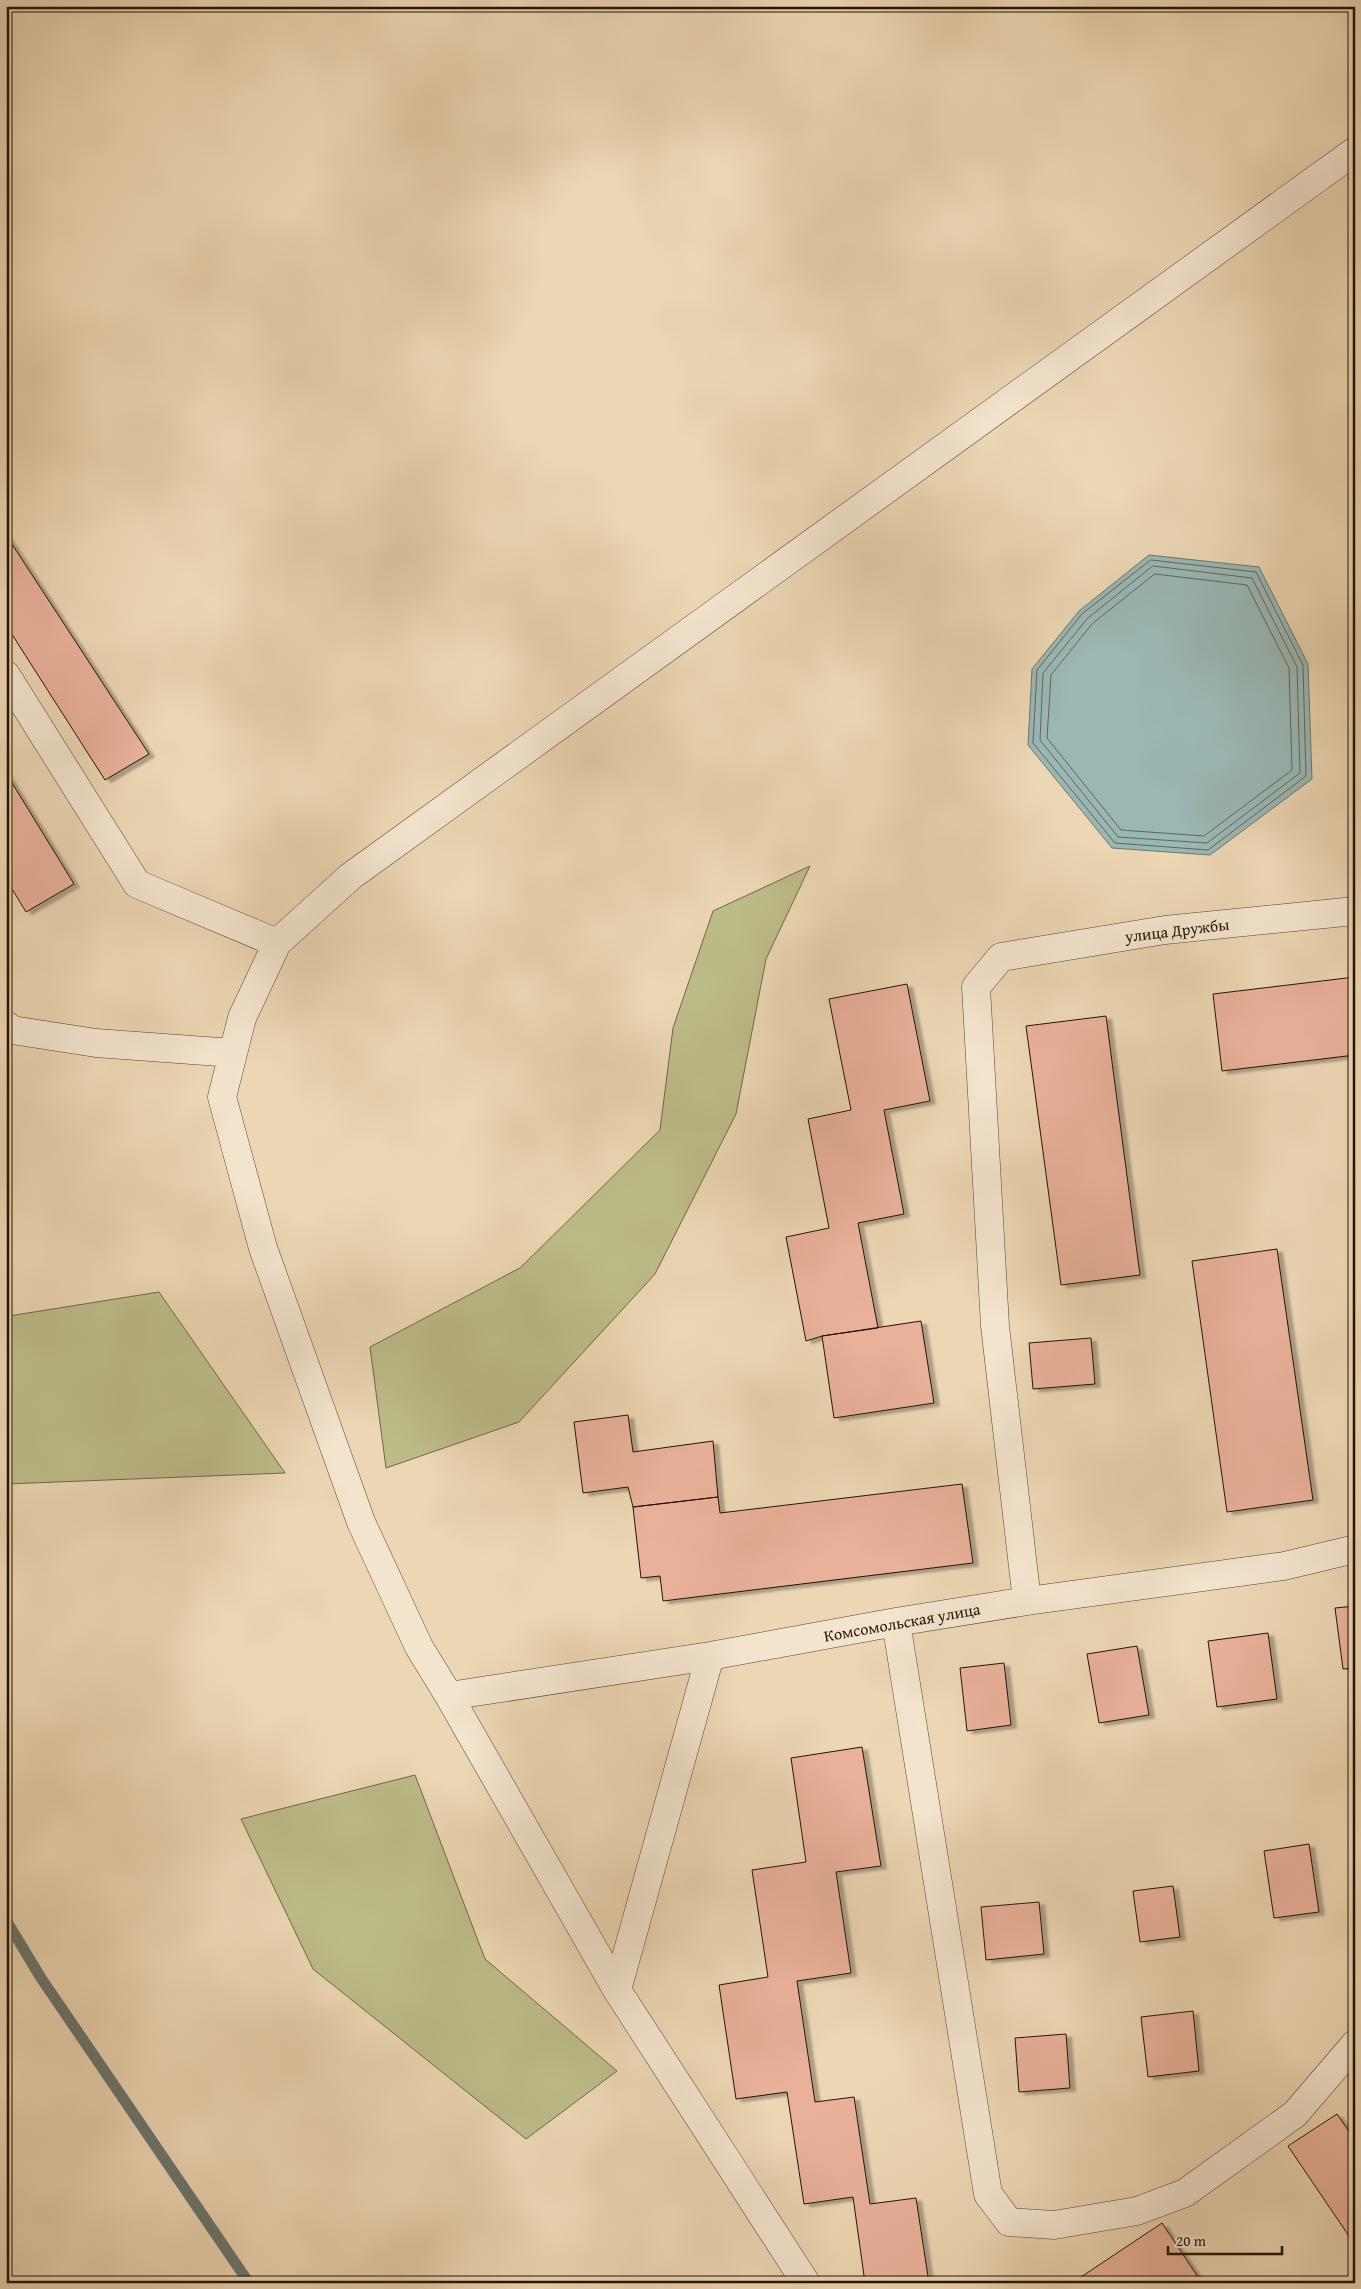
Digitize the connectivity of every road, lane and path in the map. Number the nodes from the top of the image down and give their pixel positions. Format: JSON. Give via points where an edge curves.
{"nodes":[{"id":1,"x":1355,"y":150,"type":"edge"},
{"id":2,"x":6,"y":674,"type":"edge"},
{"id":3,"x":1355,"y":911,"type":"edge"},
{"id":4,"x":277,"y":943,"type":"junction"},
{"id":5,"x":6,"y":1025,"type":"edge"},
{"id":6,"x":233,"y":1054,"type":"junction"},
{"id":7,"x":1355,"y":1549,"type":"edge"},
{"id":8,"x":1027,"y":1601,"type":"junction"},
{"id":9,"x":896,"y":1622,"type":"junction"},
{"id":10,"x":710,"y":1656,"type":"junction"},
{"id":11,"x":449,"y":1696,"type":"junction"},
{"id":12,"x":617,"y":1990,"type":"junction"},
{"id":13,"x":1355,"y":2044,"type":"edge"},
{"id":14,"x":806,"y":2283,"type":"edge"}],
"edges":[{"from":1,"to":4,"type":"street","via":[[351,876]]},
{"from":2,"to":4,"type":"street","via":[[137,884]]},
{"from":3,"to":8,"type":"street","name":"улица Дружбы","via":[[1165,930],[1001,957],[976,987],[996,1326]]},
{"from":4,"to":6,"type":"street","via":[[242,1018]]},
{"from":5,"to":6,"type":"street","via":[[12,1030],[96,1043]]},
{"from":6,"to":11,"type":"street","via":[[222,1097],[263,1248],[361,1522],[419,1647]]},
{"from":7,"to":8,"type":"street","name":"Комсомольская улица","via":[[1284,1566]]},
{"from":8,"to":9,"type":"street","name":"Комсомольская улица"},
{"from":9,"to":10,"type":"street","name":"Комсомольская улица"},
{"from":9,"to":13,"type":"street","via":[[988,2194],[1009,2222],[1054,2225],[1137,2211],[1185,2193],[1295,2114]]},
{"from":10,"to":11,"type":"street","name":"Комсомольская улица"},
{"from":10,"to":12,"type":"street"},
{"from":11,"to":12,"type":"street"},
{"from":12,"to":14,"type":"street"}]}
